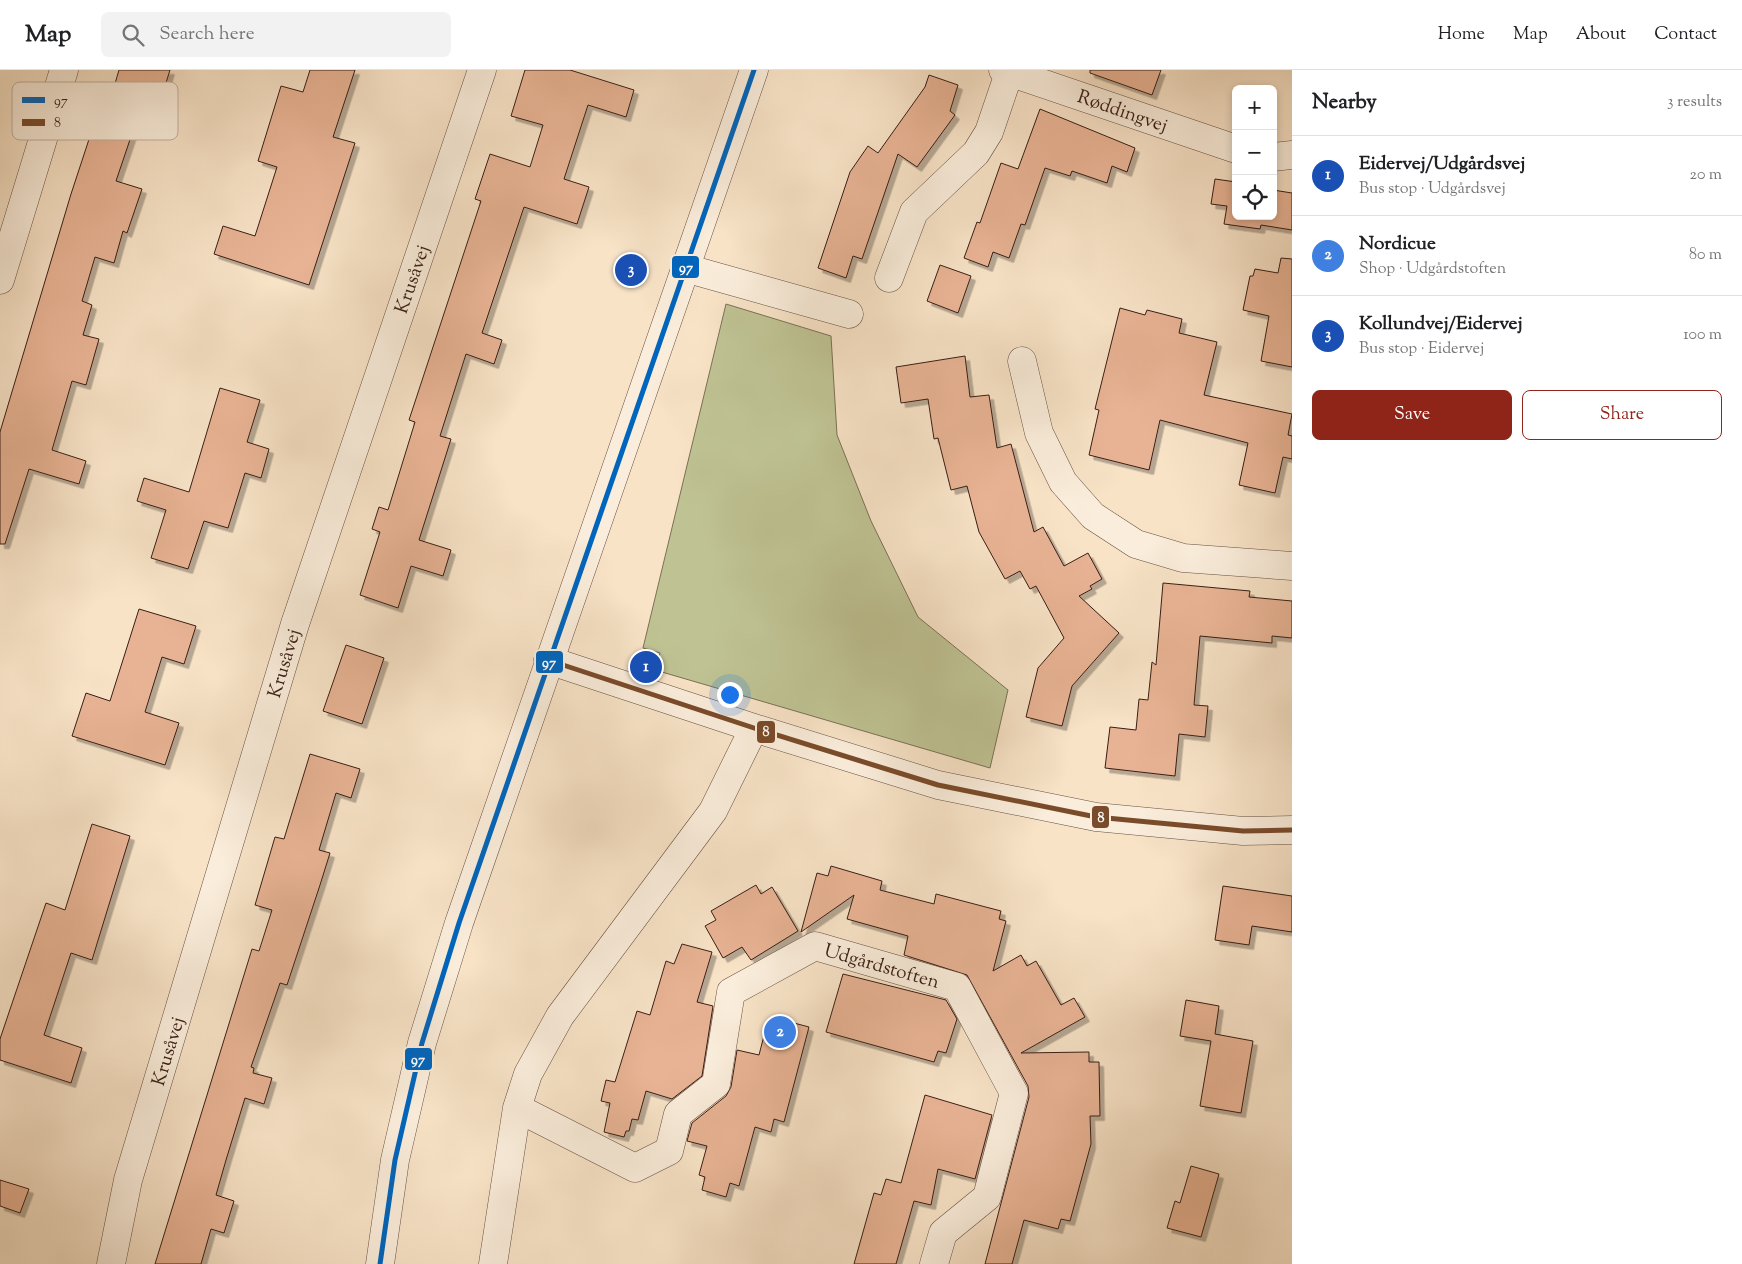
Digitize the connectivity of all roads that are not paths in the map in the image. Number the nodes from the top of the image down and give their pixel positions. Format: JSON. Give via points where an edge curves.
{"nodes":[{"id":1,"x":64,"y":70,"type":"edge"},
{"id":2,"x":482,"y":70,"type":"edge"},
{"id":3,"x":754,"y":70,"type":"edge"},
{"id":4,"x":1008,"y":71,"type":"edge"},
{"id":5,"x":60,"y":82,"type":"edge"},
{"id":6,"x":43,"y":140,"type":"edge"},
{"id":7,"x":1232,"y":148,"type":"edge"},
{"id":8,"x":1292,"y":155,"type":"edge"},
{"id":9,"x":1277,"y":157,"type":"edge"},
{"id":10,"x":685,"y":268,"type":"junction"},
{"id":11,"x":890,"y":278,"type":"dead end"},
{"id":12,"x":0,"y":280,"type":"edge"},
{"id":13,"x":849,"y":314,"type":"dead end"},
{"id":14,"x":1022,"y":361,"type":"dead end"},
{"id":15,"x":1292,"y":566,"type":"edge"},
{"id":16,"x":548,"y":660,"type":"junction"},
{"id":17,"x":754,"y":728,"type":"junction"},
{"id":18,"x":1292,"y":830,"type":"edge"},
{"id":19,"x":517,"y":1108,"type":"junction"},
{"id":20,"x":111,"y":1264,"type":"edge"},
{"id":21,"x":380,"y":1264,"type":"edge"},
{"id":22,"x":493,"y":1264,"type":"edge"},
{"id":23,"x":934,"y":1264,"type":"edge"}],
"edges":[{"from":1,"to":5,"type":"street"},
{"from":2,"to":20,"type":"street","name":"Krusåvej","via":[[295,624],[128,1180]]},
{"from":3,"to":10,"type":"street"},
{"from":4,"to":7,"type":"street","name":"Røddingvej"},
{"from":4,"to":11,"type":"street","name":"Røddingvej","via":[[989,132],[976,153],[914,212]]},
{"from":6,"to":12,"type":"street"},
{"from":8,"to":9,"type":"street"},
{"from":10,"to":13,"type":"street"},
{"from":10,"to":16,"type":"street"},
{"from":14,"to":15,"type":"street","via":[[1039,433],[1063,482],[1093,516],[1136,544],[1183,558]]},
{"from":16,"to":17,"type":"street"},
{"from":16,"to":21,"type":"street","via":[[422,1043],[395,1160]]},
{"from":17,"to":18,"type":"street","via":[[938,785],[1096,817],[1243,830]]},
{"from":17,"to":19,"type":"street","via":[[713,811],[560,1016],[528,1074]]},
{"from":19,"to":22,"type":"street"},
{"from":19,"to":23,"type":"street","name":"Udgårdstoften","via":[[635,1168],[669,1151],[678,1114],[716,1084],[731,992],[815,946],[957,987],[1014,1093],[987,1197],[943,1233]]}]}
